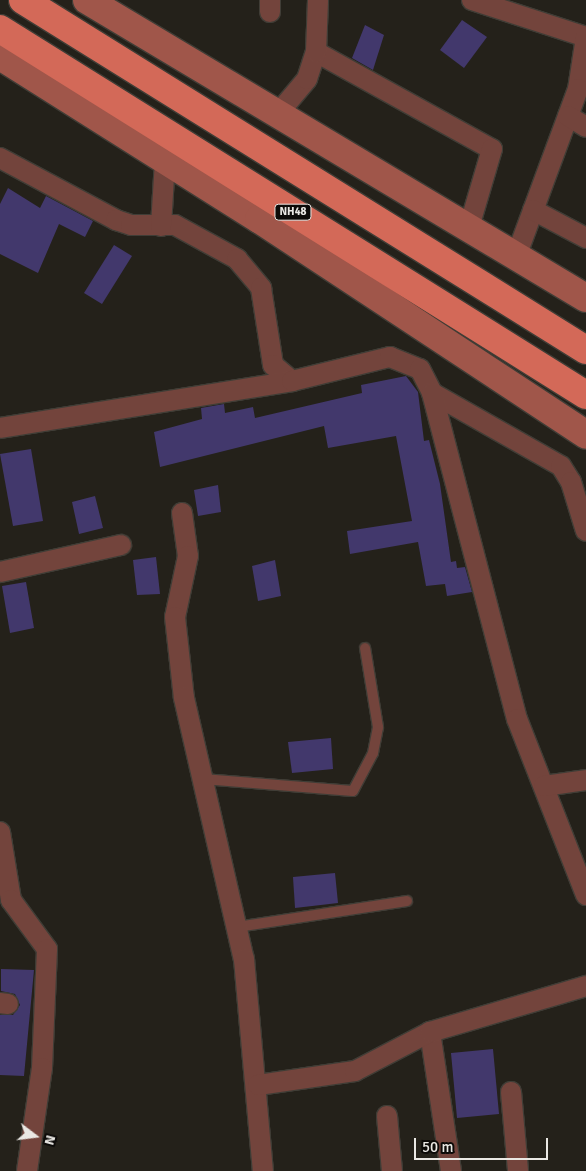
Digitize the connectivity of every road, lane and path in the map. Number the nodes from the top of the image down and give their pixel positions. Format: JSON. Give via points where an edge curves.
{"nodes":[{"id":1,"x":23,"y":0,"type":"edge"},
{"id":2,"x":87,"y":0,"type":"edge"},
{"id":3,"x":318,"y":0,"type":"edge"},
{"id":4,"x":472,"y":0,"type":"edge"},
{"id":5,"x":0,"y":29,"type":"edge"},
{"id":6,"x":316,"y":52,"type":"junction"},
{"id":7,"x":0,"y":56,"type":"edge"},
{"id":8,"x":276,"y":116,"type":"junction"},
{"id":9,"x":568,"y":116,"type":"junction"},
{"id":10,"x":586,"y":127,"type":"edge"},
{"id":11,"x":0,"y":158,"type":"edge"},
{"id":12,"x":165,"y":160,"type":"junction"},
{"id":13,"x":533,"y":210,"type":"junction"},
{"id":14,"x":161,"y":226,"type":"junction"},
{"id":15,"x":469,"y":227,"type":"junction"},
{"id":16,"x":586,"y":238,"type":"edge"},
{"id":17,"x":517,"y":254,"type":"junction"},
{"id":18,"x":586,"y":298,"type":"edge"},
{"id":19,"x":586,"y":350,"type":"edge"},
{"id":20,"x":292,"y":381,"type":"junction"},
{"id":21,"x":432,"y":393,"type":"junction"},
{"id":22,"x":586,"y":395,"type":"edge"},
{"id":23,"x":0,"y":428,"type":"edge"},
{"id":24,"x":586,"y":435,"type":"edge"},
{"id":25,"x":182,"y":513,"type":"dead end"},
{"id":26,"x":586,"y":531,"type":"edge"},
{"id":27,"x":121,"y":545,"type":"dead end"},
{"id":28,"x":0,"y":572,"type":"edge"},
{"id":29,"x":365,"y":648,"type":"dead end"},
{"id":30,"x":203,"y":779,"type":"junction"},
{"id":31,"x":586,"y":780,"type":"edge"},
{"id":32,"x":544,"y":786,"type":"junction"},
{"id":33,"x":0,"y":832,"type":"edge"},
{"id":34,"x":586,"y":895,"type":"edge"},
{"id":35,"x":407,"y":901,"type":"dead end"},
{"id":36,"x":237,"y":926,"type":"junction"},
{"id":37,"x":586,"y":986,"type":"edge"},
{"id":38,"x":430,"y":1032,"type":"junction"},
{"id":39,"x":258,"y":1085,"type":"junction"},
{"id":40,"x":511,"y":1092,"type":"dead end"},
{"id":41,"x":387,"y":1116,"type":"dead end"},
{"id":42,"x":28,"y":1171,"type":"edge"},
{"id":43,"x":263,"y":1171,"type":"edge"},
{"id":44,"x":392,"y":1171,"type":"edge"},
{"id":45,"x":451,"y":1171,"type":"edge"},
{"id":46,"x":518,"y":1171,"type":"edge"}],
"edges":[{"from":1,"to":19,"type":"highway"},
{"from":2,"to":8,"type":"main road"},
{"from":3,"to":6,"type":"street"},
{"from":4,"to":9,"type":"street","via":[[586,37],[578,88]]},
{"from":5,"to":22,"type":"highway","number":"NH48"},
{"from":6,"to":8,"type":"street","via":[[307,79]]},
{"from":6,"to":15,"type":"street","via":[[492,149]]},
{"from":7,"to":12,"type":"main road"},
{"from":8,"to":15,"type":"main road"},
{"from":9,"to":10,"type":"street"},
{"from":9,"to":13,"type":"street"},
{"from":11,"to":14,"type":"street","via":[[116,220]]},
{"from":12,"to":14,"type":"street"},
{"from":12,"to":24,"type":"main road"},
{"from":13,"to":16,"type":"street"},
{"from":13,"to":17,"type":"street"},
{"from":14,"to":20,"type":"street","via":[[192,231],[250,271],[263,295],[274,365]]},
{"from":15,"to":17,"type":"main road"},
{"from":17,"to":18,"type":"main road"},
{"from":20,"to":21,"type":"street","via":[[390,357],[420,369]]},
{"from":20,"to":23,"type":"street"},
{"from":21,"to":26,"type":"street","via":[[562,466],[571,482]]},
{"from":21,"to":32,"type":"street","via":[[517,719]]},
{"from":25,"to":30,"type":"street","via":[[188,556],[175,617],[184,698]]},
{"from":27,"to":28,"type":"street"},
{"from":29,"to":30,"type":"lane","via":[[378,727],[373,753],[353,792]]},
{"from":30,"to":36,"type":"street"},
{"from":31,"to":32,"type":"street"},
{"from":32,"to":34,"type":"street"},
{"from":33,"to":42,"type":"street","via":[[12,900],[47,948],[42,1068]]},
{"from":35,"to":36,"type":"lane"},
{"from":36,"to":39,"type":"street"},
{"from":37,"to":38,"type":"street"},
{"from":38,"to":39,"type":"street","via":[[355,1071]]},
{"from":38,"to":45,"type":"street"},
{"from":39,"to":43,"type":"street"},
{"from":40,"to":46,"type":"street"},
{"from":41,"to":44,"type":"street"}]}
